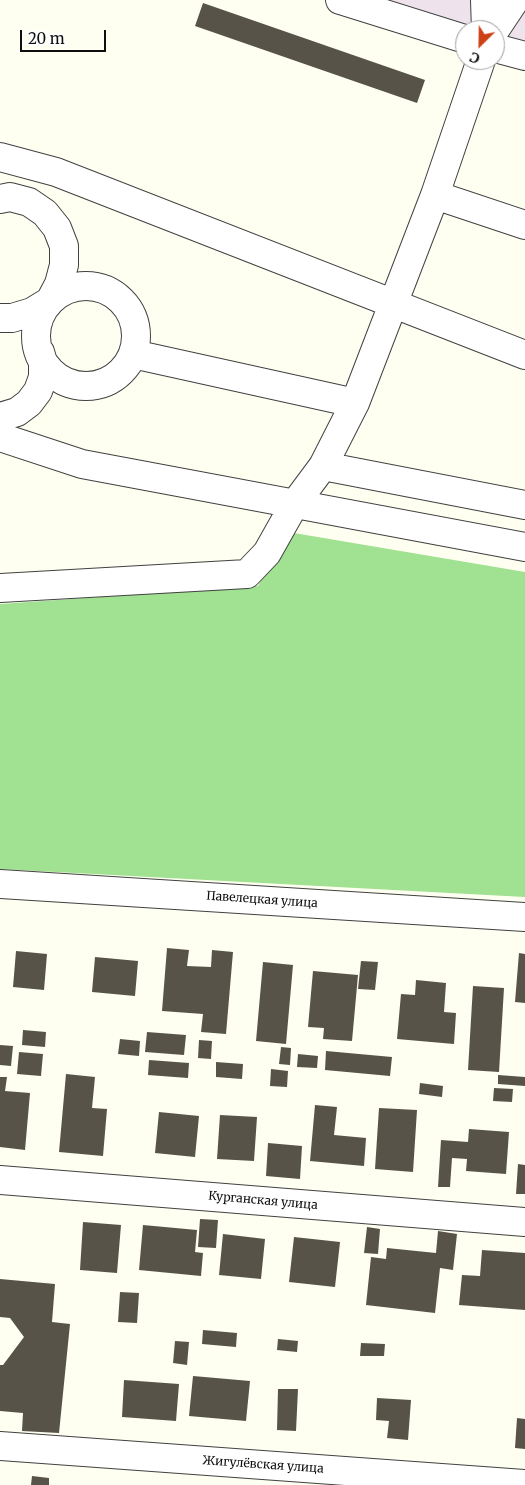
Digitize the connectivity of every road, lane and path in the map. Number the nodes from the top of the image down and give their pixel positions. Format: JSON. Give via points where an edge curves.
{"nodes":[{"id":1,"x":340,"y":0,"type":"edge"},
{"id":2,"x":485,"y":0,"type":"edge"},
{"id":3,"x":514,"y":0,"type":"edge"},
{"id":4,"x":486,"y":20,"type":"edge"},
{"id":5,"x":501,"y":20,"type":"edge"},
{"id":6,"x":455,"y":35,"type":"edge"},
{"id":7,"x":505,"y":51,"type":"edge"},
{"id":8,"x":525,"y":56,"type":"edge"},
{"id":9,"x":478,"y":70,"type":"edge"},
{"id":10,"x":0,"y":157,"type":"edge"},
{"id":11,"x":56,"y":172,"type":"junction"},
{"id":12,"x":435,"y":196,"type":"junction"},
{"id":13,"x":5,"y":198,"type":"edge"},
{"id":14,"x":525,"y":225,"type":"edge"},
{"id":15,"x":50,"y":300,"type":"junction"},
{"id":16,"x":394,"y":306,"type":"junction"},
{"id":17,"x":0,"y":318,"type":"edge"},
{"id":18,"x":133,"y":354,"type":"junction"},
{"id":19,"x":525,"y":355,"type":"edge"},
{"id":20,"x":43,"y":362,"type":"junction"},
{"id":21,"x":355,"y":403,"type":"junction"},
{"id":22,"x":0,"y":417,"type":"edge"},
{"id":23,"x":0,"y":437,"type":"edge"},
{"id":24,"x":323,"y":466,"type":"junction"},
{"id":25,"x":294,"y":505,"type":"junction"},
{"id":26,"x":525,"y":505,"type":"edge"},
{"id":27,"x":525,"y":547,"type":"edge"},
{"id":28,"x":0,"y":588,"type":"edge"},
{"id":29,"x":0,"y":884,"type":"edge"},
{"id":30,"x":525,"y":917,"type":"edge"},
{"id":31,"x":0,"y":1180,"type":"edge"},
{"id":32,"x":525,"y":1222,"type":"edge"},
{"id":33,"x":0,"y":1446,"type":"edge"},
{"id":34,"x":525,"y":1484,"type":"edge"}],
"edges":[{"from":1,"to":6,"type":"street"},
{"from":2,"to":4,"type":"street"},
{"from":3,"to":5,"type":"street"},
{"from":7,"to":8,"type":"street"},
{"from":9,"to":12,"type":"street"},
{"from":10,"to":11,"type":"street"},
{"from":11,"to":13,"type":"street"},
{"from":11,"to":16,"type":"street"},
{"from":12,"to":14,"type":"street"},
{"from":12,"to":16,"type":"street"},
{"from":13,"to":15,"type":"street","via":[[29,202],[45,213],[57,228],[64,246],[64,265]]},
{"from":15,"to":17,"type":"street","via":[[32,312]]},
{"from":15,"to":18,"type":"street","via":[[66,289],[85,285],[104,288],[121,299],[132,315],[137,334]]},
{"from":15,"to":20,"type":"street","via":[[40,314],[36,330],[37,347]]},
{"from":16,"to":19,"type":"street"},
{"from":16,"to":21,"type":"street"},
{"from":17,"to":20,"type":"street","via":[[20,325],[31,335]]},
{"from":18,"to":20,"type":"street","via":[[125,368],[113,378],[83,386],[67,382]]},
{"from":18,"to":21,"type":"street"},
{"from":20,"to":22,"type":"street","via":[[40,384],[29,403],[17,412]]},
{"from":21,"to":24,"type":"street"},
{"from":23,"to":25,"type":"street","via":[[82,464]]},
{"from":24,"to":25,"type":"street"},
{"from":24,"to":26,"type":"street"},
{"from":25,"to":27,"type":"street"},
{"from":25,"to":28,"type":"street","via":[[267,554],[247,574]]},
{"from":29,"to":30,"type":"street","name":"Павелецкая улица"},
{"from":31,"to":32,"type":"street","name":"Курганская улица"},
{"from":33,"to":34,"type":"street","name":"Жигулёвская улица"}]}
